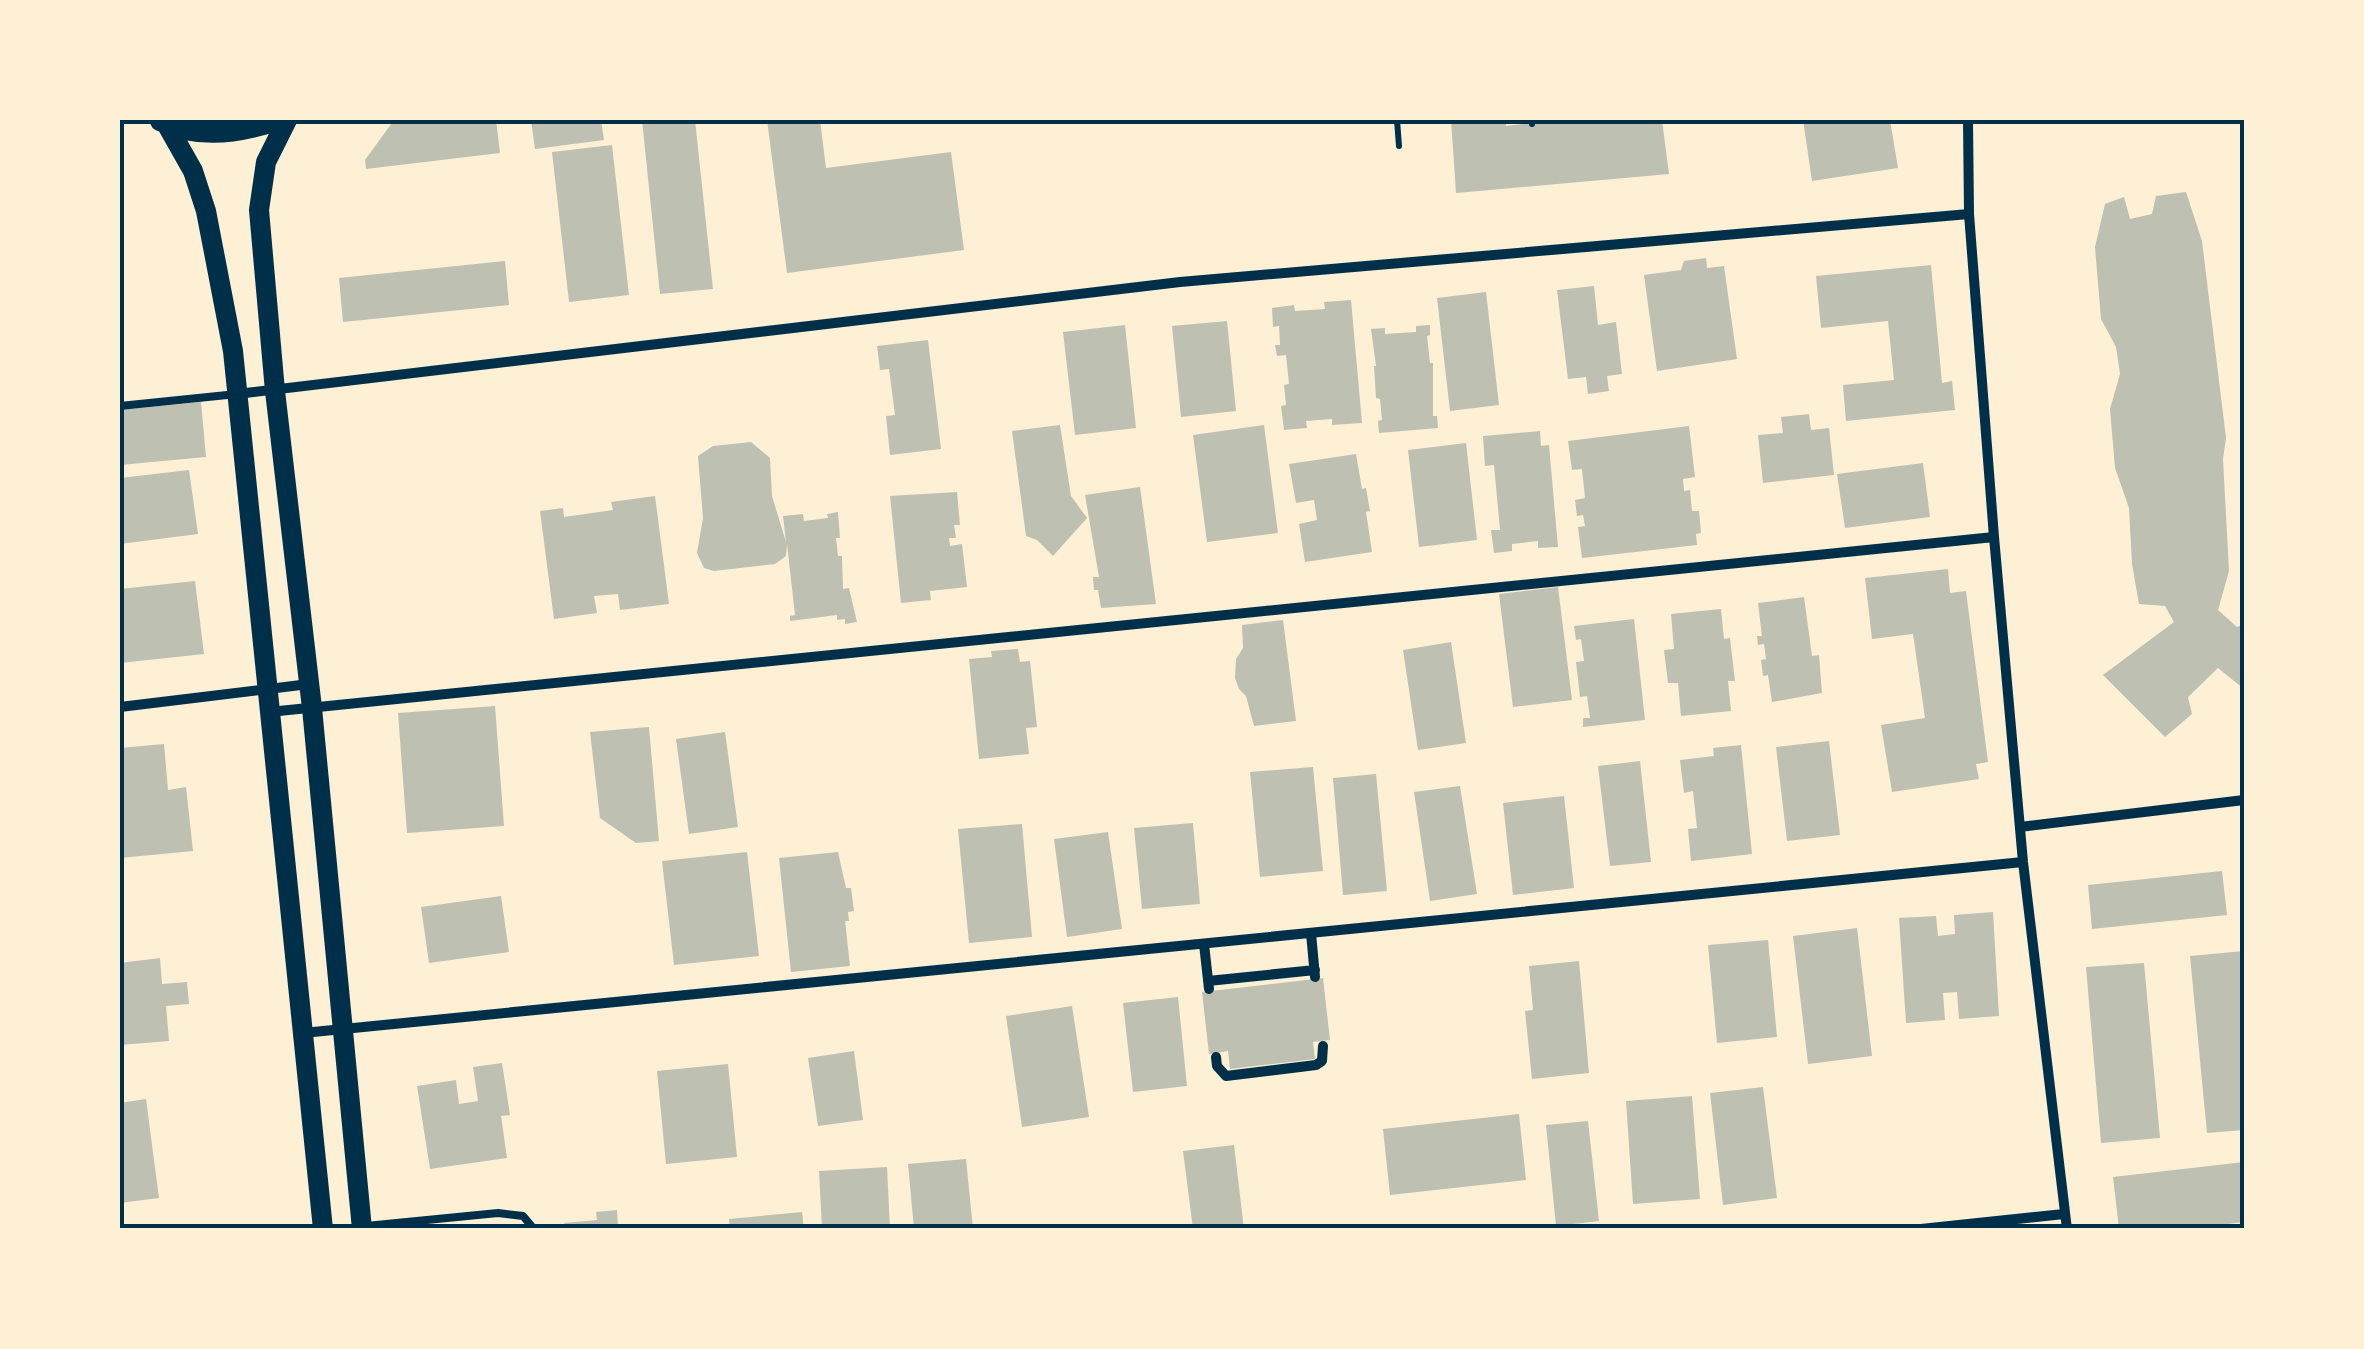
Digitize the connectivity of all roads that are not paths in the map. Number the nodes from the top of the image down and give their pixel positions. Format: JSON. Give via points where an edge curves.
{"nodes":[{"id":1,"x":283,"y":120,"type":"edge"},
{"id":2,"x":1968,"y":120,"type":"edge"},
{"id":3,"x":163,"y":122,"type":"edge"},
{"id":4,"x":1968,"y":214,"type":"junction"},
{"id":5,"x":275,"y":390,"type":"junction"},
{"id":6,"x":237,"y":394,"type":"junction"},
{"id":7,"x":120,"y":406,"type":"edge"},
{"id":8,"x":1994,"y":537,"type":"junction"},
{"id":9,"x":309,"y":684,"type":"junction"},
{"id":10,"x":267,"y":689,"type":"junction"},
{"id":11,"x":120,"y":708,"type":"edge"},
{"id":12,"x":312,"y":708,"type":"junction"},
{"id":13,"x":269,"y":712,"type":"junction"},
{"id":14,"x":2244,"y":800,"type":"edge"},
{"id":15,"x":2020,"y":826,"type":"junction"},
{"id":16,"x":2023,"y":862,"type":"junction"},
{"id":17,"x":1311,"y":933,"type":"junction"},
{"id":18,"x":1204,"y":944,"type":"junction"},
{"id":19,"x":341,"y":1030,"type":"junction"},
{"id":20,"x":303,"y":1034,"type":"junction"},
{"id":21,"x":1323,"y":1046,"type":"dead end"},
{"id":22,"x":1216,"y":1057,"type":"dead end"},
{"id":23,"x":2064,"y":1214,"type":"junction"},
{"id":24,"x":362,"y":1228,"type":"edge"},
{"id":25,"x":323,"y":1229,"type":"edge"},
{"id":26,"x":534,"y":1229,"type":"edge"},
{"id":27,"x":1921,"y":1229,"type":"edge"},
{"id":28,"x":2067,"y":1229,"type":"edge"}],
"edges":[{"from":1,"to":3,"type":"main road","via":[[208,133]]},
{"from":1,"to":5,"type":"main road","via":[[266,162],[259,210]]},
{"from":2,"to":4,"type":"street"},
{"from":3,"to":6,"type":"main road","via":[[193,171],[206,211]]},
{"from":4,"to":5,"type":"street","via":[[1180,282]]},
{"from":4,"to":8,"type":"street"},
{"from":5,"to":6,"type":"street"},
{"from":5,"to":9,"type":"main road"},
{"from":6,"to":7,"type":"lane"},
{"from":6,"to":10,"type":"main road"},
{"from":8,"to":12,"type":"street"},
{"from":8,"to":15,"type":"street"},
{"from":9,"to":10,"type":"street"},
{"from":9,"to":12,"type":"main road"},
{"from":10,"to":11,"type":"street"},
{"from":10,"to":13,"type":"main road"},
{"from":12,"to":13,"type":"street"},
{"from":12,"to":19,"type":"main road"},
{"from":13,"to":20,"type":"main road"},
{"from":14,"to":15,"type":"street"},
{"from":15,"to":16,"type":"street"},
{"from":16,"to":17,"type":"street"},
{"from":16,"to":23,"type":"street"},
{"from":17,"to":18,"type":"street"},
{"from":17,"to":18,"type":"street","via":[[1315,973],[1209,985]]},
{"from":18,"to":19,"type":"street"},
{"from":19,"to":20,"type":"street"},
{"from":19,"to":24,"type":"main road"},
{"from":20,"to":25,"type":"main road"},
{"from":21,"to":22,"type":"street","via":[[1316,1065],[1234,1075],[1221,1073]]},
{"from":23,"to":27,"type":"street"},
{"from":23,"to":28,"type":"street"},
{"from":24,"to":26,"type":"lane","via":[[498,1214],[522,1216]]}]}
